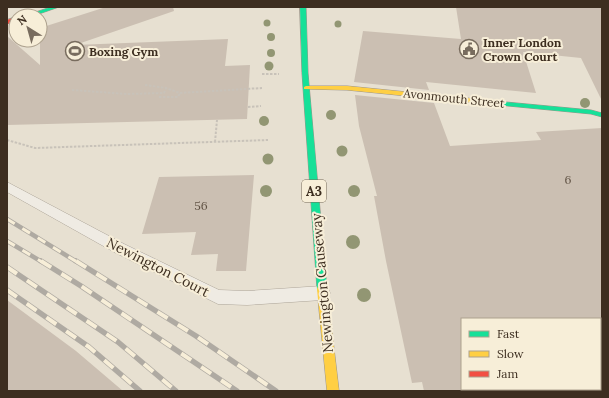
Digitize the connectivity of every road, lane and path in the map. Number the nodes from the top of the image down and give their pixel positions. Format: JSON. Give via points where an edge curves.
{"nodes":[{"id":1,"x":303,"y":7,"type":"edge"},
{"id":2,"x":262,"y":74,"type":"dead end"},
{"id":3,"x":279,"y":74,"type":"dead end"},
{"id":4,"x":145,"y":85,"type":"dead end"},
{"id":5,"x":166,"y":88,"type":"junction"},
{"id":6,"x":262,"y":88,"type":"dead end"},
{"id":7,"x":306,"y":88,"type":"junction"},
{"id":8,"x":72,"y":90,"type":"dead end"},
{"id":9,"x":180,"y":93,"type":"junction"},
{"id":10,"x":159,"y":97,"type":"dead end"},
{"id":11,"x":261,"y":106,"type":"dead end"},
{"id":12,"x":248,"y":107,"type":"dead end"},
{"id":13,"x":602,"y":115,"type":"edge"},
{"id":14,"x":217,"y":120,"type":"dead end"},
{"id":15,"x":7,"y":140,"type":"edge"},
{"id":16,"x":268,"y":140,"type":"dead end"},
{"id":17,"x":215,"y":142,"type":"junction"},
{"id":18,"x":7,"y":186,"type":"edge"},
{"id":19,"x":322,"y":293,"type":"junction"},
{"id":20,"x":333,"y":391,"type":"edge"}],
"edges":[{"from":1,"to":7,"type":"main road","name":"Newington Causeway","number":"A3"},
{"from":2,"to":3,"type":"path"},
{"from":4,"to":5,"type":"path"},
{"from":5,"to":8,"type":"path","via":[[164,93],[126,94]]},
{"from":5,"to":9,"type":"path"},
{"from":6,"to":9,"type":"path"},
{"from":7,"to":13,"type":"main road","name":"Avonmouth Street","via":[[388,91]]},
{"from":7,"to":19,"type":"main road","name":"Newington Causeway","number":"A3"},
{"from":9,"to":10,"type":"path","via":[[178,97]]},
{"from":11,"to":12,"type":"path"},
{"from":14,"to":17,"type":"path"},
{"from":15,"to":17,"type":"path","via":[[35,148]]},
{"from":16,"to":17,"type":"path"},
{"from":18,"to":19,"type":"lane","name":"Newington Court","via":[[119,248],[218,298]]},
{"from":19,"to":20,"type":"main road","name":"Newington Causeway","number":"A3"}]}
